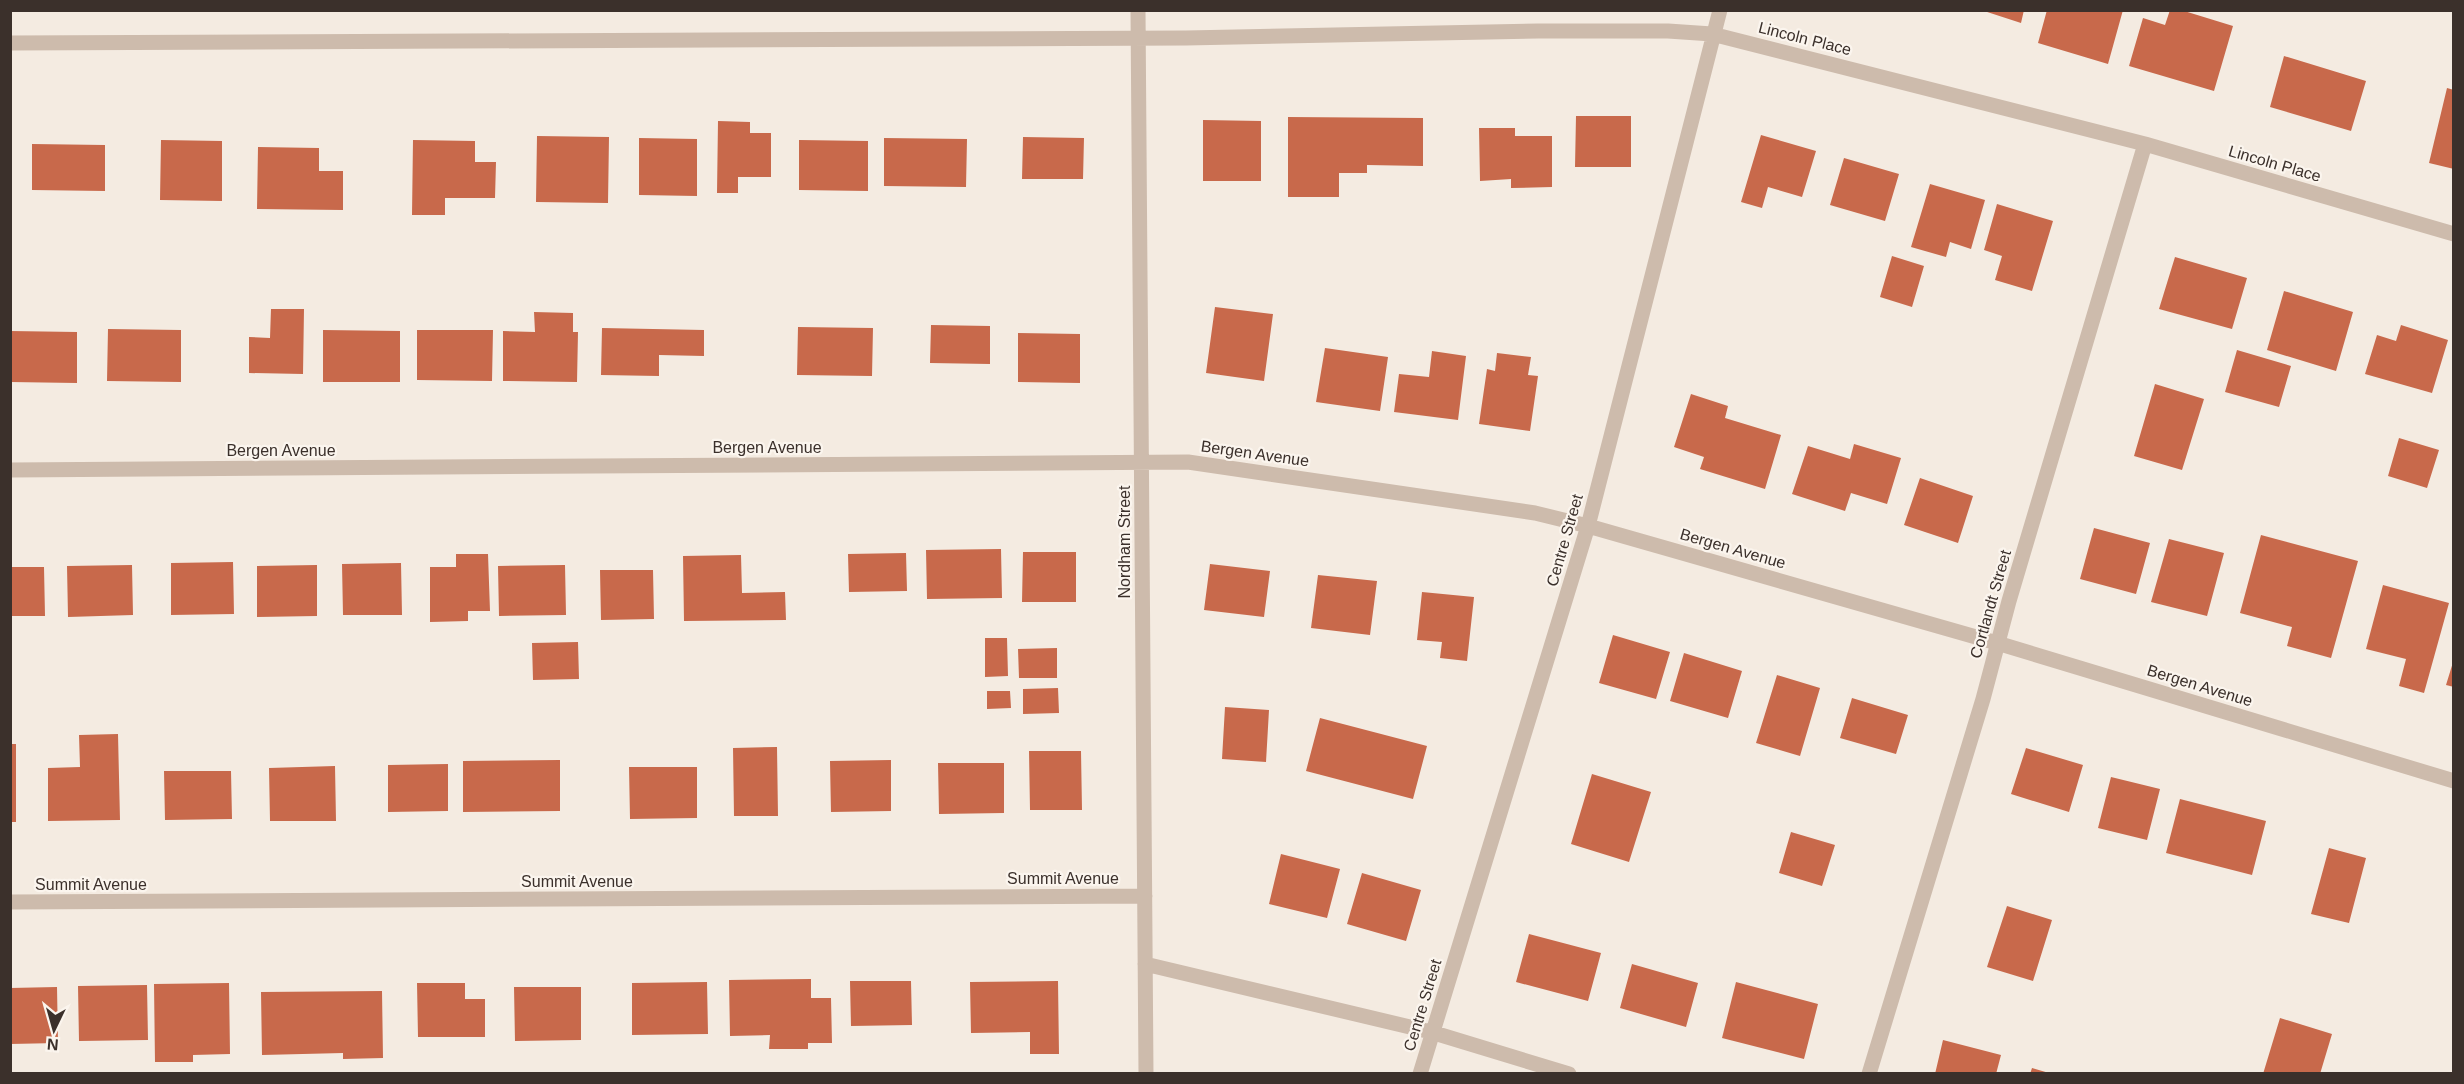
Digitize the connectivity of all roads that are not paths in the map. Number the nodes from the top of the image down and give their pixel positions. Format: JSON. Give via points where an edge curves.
{"nodes":[{"id":1,"x":1138,"y":10,"type":"edge"},
{"id":2,"x":1720,"y":10,"type":"edge"},
{"id":3,"x":1712,"y":34,"type":"junction"},
{"id":4,"x":1138,"y":37,"type":"junction"},
{"id":5,"x":10,"y":43,"type":"edge"},
{"id":6,"x":2145,"y":144,"type":"junction"},
{"id":7,"x":2454,"y":234,"type":"edge"},
{"id":8,"x":1142,"y":462,"type":"junction"},
{"id":9,"x":10,"y":470,"type":"edge"},
{"id":10,"x":1588,"y":526,"type":"junction"},
{"id":11,"x":1997,"y":643,"type":"junction"},
{"id":12,"x":2454,"y":781,"type":"edge"},
{"id":13,"x":1144,"y":896,"type":"junction"},
{"id":14,"x":10,"y":902,"type":"edge"},
{"id":15,"x":1145,"y":964,"type":"junction"},
{"id":16,"x":1431,"y":1032,"type":"junction"},
{"id":17,"x":1146,"y":1074,"type":"edge"},
{"id":18,"x":1420,"y":1074,"type":"edge"},
{"id":19,"x":1569,"y":1074,"type":"edge"},
{"id":20,"x":1869,"y":1074,"type":"edge"}],
"edges":[{"from":1,"to":4,"type":"street","name":"Nordham Street"},
{"from":2,"to":3,"type":"street","name":"Centre Street"},
{"from":3,"to":4,"type":"street","name":"Lincoln Place","via":[[1538,31]]},
{"from":3,"to":6,"type":"street","name":"Lincoln Place"},
{"from":3,"to":10,"type":"street","name":"Centre Street"},
{"from":4,"to":5,"type":"street","name":"Lincoln Place"},
{"from":4,"to":8,"type":"street","name":"Nordham Street"},
{"from":6,"to":7,"type":"street","name":"Lincoln Place"},
{"from":6,"to":11,"type":"street","name":"Cortlandt Street"},
{"from":8,"to":9,"type":"street","name":"Bergen Avenue"},
{"from":8,"to":10,"type":"street","name":"Bergen Avenue","via":[[1199,463],[1535,513]]},
{"from":8,"to":13,"type":"street","name":"Nordham Street"},
{"from":10,"to":11,"type":"street","name":"Bergen Avenue"},
{"from":10,"to":16,"type":"street","name":"Centre Street"},
{"from":11,"to":12,"type":"street","name":"Bergen Avenue"},
{"from":11,"to":20,"type":"street","name":"Cortlandt Street"},
{"from":13,"to":14,"type":"street","name":"Summit Avenue"},
{"from":13,"to":15,"type":"street","name":"Nordham Street"},
{"from":15,"to":16,"type":"street"},
{"from":15,"to":17,"type":"street","name":"Nordham Street"},
{"from":16,"to":18,"type":"street","name":"Centre Street"},
{"from":16,"to":19,"type":"street"}]}
